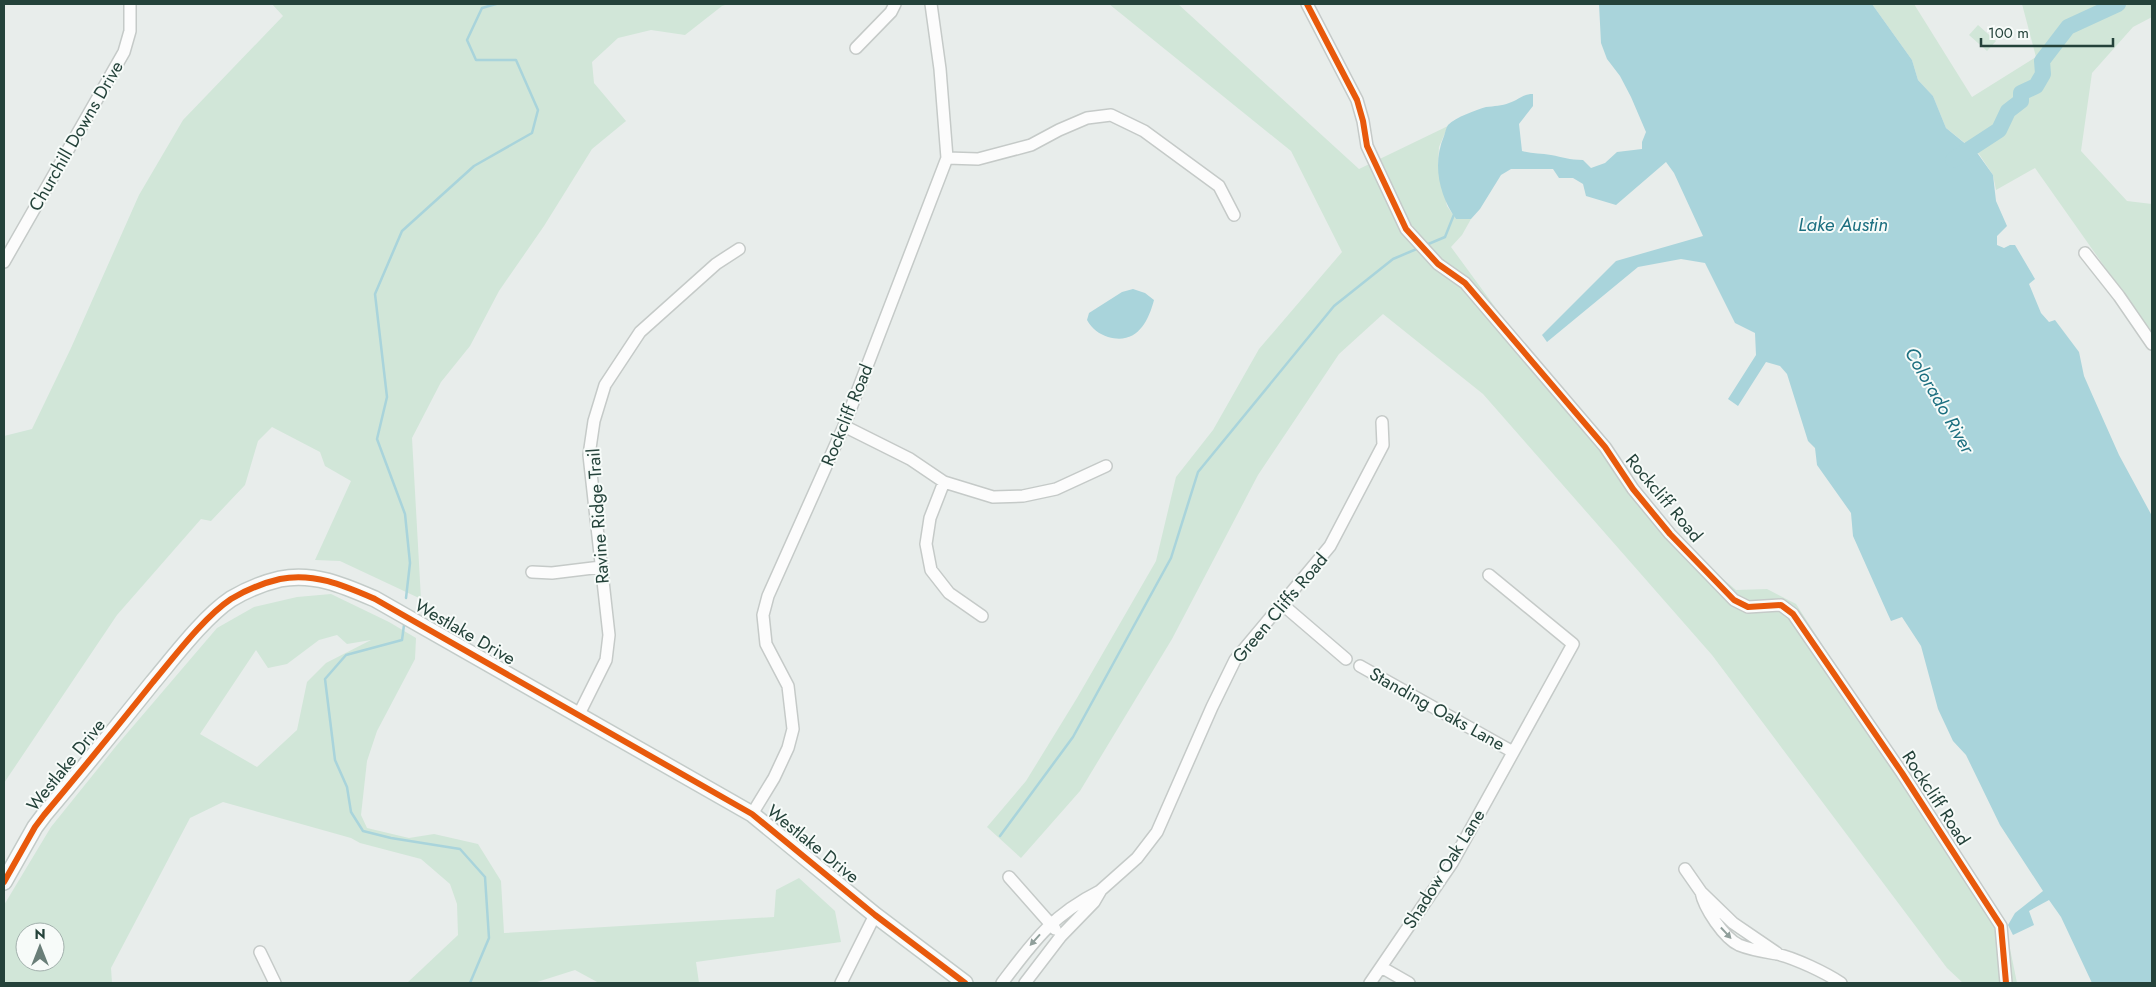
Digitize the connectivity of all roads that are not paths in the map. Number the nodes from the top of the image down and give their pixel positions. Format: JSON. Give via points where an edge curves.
{"nodes":[{"id":1,"x":130,"y":4,"type":"edge"},
{"id":2,"x":895,"y":4,"type":"edge"},
{"id":3,"x":932,"y":4,"type":"edge"},
{"id":4,"x":1307,"y":4,"type":"edge"},
{"id":5,"x":856,"y":48,"type":"dead end"},
{"id":6,"x":947,"y":158,"type":"junction"},
{"id":7,"x":1234,"y":216,"type":"dead end"},
{"id":8,"x":739,"y":249,"type":"dead end"},
{"id":9,"x":2085,"y":253,"type":"dead end"},
{"id":10,"x":4,"y":262,"type":"edge"},
{"id":11,"x":2152,"y":344,"type":"edge"},
{"id":12,"x":1382,"y":422,"type":"dead end"},
{"id":13,"x":844,"y":426,"type":"junction"},
{"id":14,"x":1106,"y":466,"type":"dead end"},
{"id":15,"x":944,"y":482,"type":"junction"},
{"id":16,"x":601,"y":567,"type":"junction"},
{"id":17,"x":532,"y":572,"type":"dead end"},
{"id":18,"x":1489,"y":575,"type":"dead end"},
{"id":19,"x":1283,"y":605,"type":"junction"},
{"id":20,"x":982,"y":616,"type":"dead end"},
{"id":21,"x":1346,"y":659,"type":"dead end"},
{"id":22,"x":1360,"y":666,"type":"dead end"},
{"id":23,"x":578,"y":714,"type":"junction"},
{"id":24,"x":1513,"y":752,"type":"junction"},
{"id":25,"x":752,"y":814,"type":"junction"},
{"id":26,"x":1685,"y":869,"type":"dead end"},
{"id":27,"x":1009,"y":877,"type":"dead end"},
{"id":28,"x":4,"y":882,"type":"edge"},
{"id":29,"x":1102,"y":890,"type":"junction"},
{"id":30,"x":875,"y":915,"type":"junction"},
{"id":31,"x":1051,"y":924,"type":"junction"},
{"id":32,"x":1061,"y":936,"type":"junction"},
{"id":33,"x":260,"y":952,"type":"dead end"},
{"id":34,"x":1381,"y":967,"type":"junction"},
{"id":35,"x":275,"y":983,"type":"edge"},
{"id":36,"x":841,"y":983,"type":"edge"},
{"id":37,"x":965,"y":983,"type":"edge"},
{"id":38,"x":1002,"y":983,"type":"edge"},
{"id":39,"x":1025,"y":983,"type":"edge"},
{"id":40,"x":1370,"y":983,"type":"edge"},
{"id":41,"x":1409,"y":983,"type":"edge"},
{"id":42,"x":1841,"y":983,"type":"edge"},
{"id":43,"x":2006,"y":983,"type":"edge"}],
"edges":[{"from":1,"to":10,"type":"street","name":"Churchill Downs Drive","via":[[130,31],[124,52]]},
{"from":2,"to":5,"type":"street"},
{"from":3,"to":6,"type":"street","name":"Rockcliff Road"},
{"from":4,"to":43,"type":"street","name":"Rockcliff Road","via":[[1357,100],[1367,146],[1406,229],[1438,264],[1465,283],[1605,447],[1633,489],[1670,534],[1734,600],[1748,607],[1781,605],[1794,614],[2001,926]]},
{"from":6,"to":7,"type":"street","via":[[978,159],[1032,145],[1087,118],[1111,115],[1144,131],[1219,186]]},
{"from":6,"to":13,"type":"street","name":"Rockcliff Road"},
{"from":8,"to":16,"type":"street","name":"Ravine Ridge Trail","via":[[716,264],[640,332],[605,385],[594,421],[589,455]]},
{"from":9,"to":11,"type":"street"},
{"from":12,"to":19,"type":"street","name":"Green Cliffs Road","via":[[1383,445],[1330,546]]},
{"from":13,"to":15,"type":"street","via":[[910,459]]},
{"from":13,"to":25,"type":"street","name":"Rockcliff Road","via":[[768,596],[763,614],[766,644],[788,686],[793,729],[774,778]]},
{"from":14,"to":15,"type":"street","via":[[1056,489],[1023,496],[993,497]]},
{"from":15,"to":20,"type":"street","via":[[930,518],[926,544],[932,570],[949,593]]},
{"from":16,"to":17,"type":"street"},
{"from":16,"to":23,"type":"street","name":"Ravine Ridge Trail","via":[[608,635],[606,660]]},
{"from":18,"to":24,"type":"street","name":"Shadow Oak Lane","via":[[1573,644]]},
{"from":19,"to":21,"type":"street"},
{"from":19,"to":29,"type":"street","name":"Green Cliffs Road","via":[[1235,660],[1157,832],[1137,858]]},
{"from":22,"to":24,"type":"street","name":"Standing Oaks Lane"},
{"from":23,"to":25,"type":"street","name":"Westlake Drive"},
{"from":23,"to":28,"type":"street","name":"Westlake Drive","via":[[428,628],[339,583],[293,578],[266,583],[230,600],[168,665],[35,827]]},
{"from":24,"to":34,"type":"street","name":"Shadow Oak Lane","via":[[1452,863]]},
{"from":25,"to":30,"type":"street","name":"Westlake Drive"},
{"from":26,"to":42,"type":"street","via":[[1701,892],[1733,923],[1778,954]]},
{"from":27,"to":31,"type":"street"},
{"from":29,"to":31,"type":"street","name":"Green Cliffs Road","via":[[1080,901]]},
{"from":29,"to":32,"type":"street","name":"Green Cliffs Road"},
{"from":30,"to":36,"type":"street"},
{"from":30,"to":37,"type":"street","name":"Westlake Drive"},
{"from":31,"to":32,"type":"street"},
{"from":31,"to":38,"type":"street","name":"Green Cliffs Road","one_way":true},
{"from":32,"to":39,"type":"street","name":"Green Cliffs Road"},
{"from":33,"to":35,"type":"street"},
{"from":34,"to":40,"type":"street","name":"Shadow Oak Lane"},
{"from":34,"to":41,"type":"street"}]}
